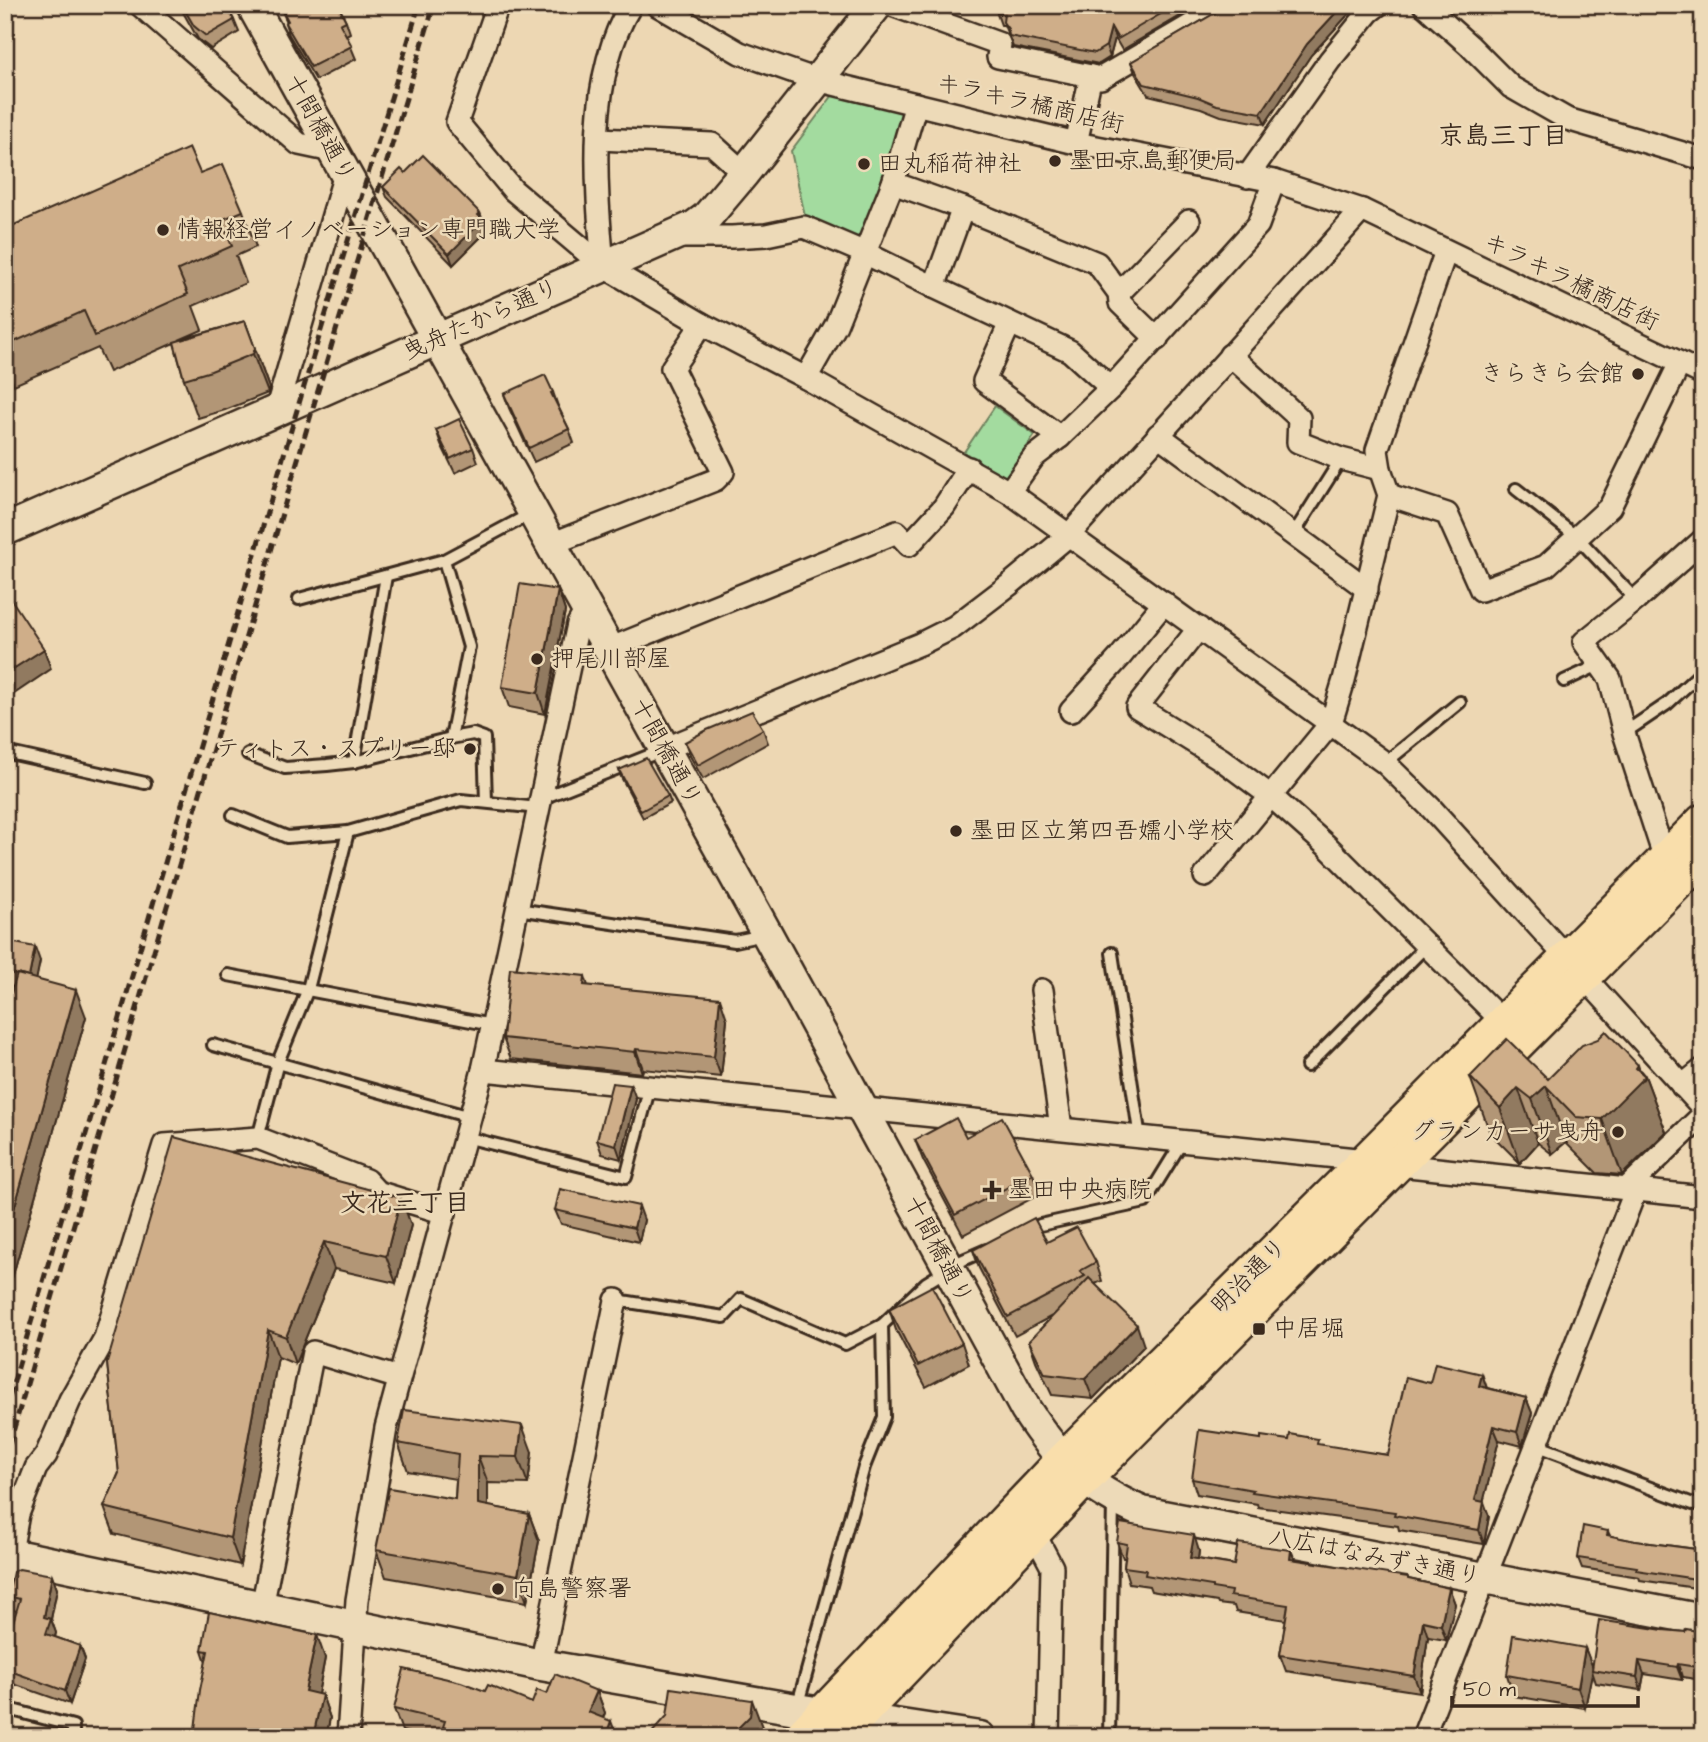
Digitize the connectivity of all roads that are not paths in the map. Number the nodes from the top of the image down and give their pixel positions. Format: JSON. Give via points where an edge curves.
{"nodes":[{"id":1,"x":140,"y":5,"type":"edge"},
{"id":2,"x":252,"y":5,"type":"edge"},
{"id":3,"x":498,"y":5,"type":"edge"},
{"id":4,"x":631,"y":5,"type":"edge"},
{"id":5,"x":657,"y":5,"type":"edge"},
{"id":6,"x":877,"y":5,"type":"edge"},
{"id":7,"x":892,"y":5,"type":"edge"},
{"id":8,"x":1219,"y":5,"type":"edge"},
{"id":9,"x":1378,"y":5,"type":"edge"},
{"id":10,"x":1424,"y":5,"type":"edge"},
{"id":11,"x":1091,"y":76,"type":"junction"},
{"id":12,"x":817,"y":80,"type":"junction"},
{"id":13,"x":916,"y":104,"type":"junction"},
{"id":14,"x":598,"y":139,"type":"junction"},
{"id":15,"x":1076,"y":143,"type":"junction"},
{"id":16,"x":1703,"y":159,"type":"edge"},
{"id":17,"x":339,"y":162,"type":"junction"},
{"id":18,"x":744,"y":173,"type":"junction"},
{"id":19,"x":1247,"y":177,"type":"junction"},
{"id":20,"x":1274,"y":181,"type":"junction"},
{"id":21,"x":893,"y":183,"type":"junction"},
{"id":22,"x":963,"y":208,"type":"junction"},
{"id":23,"x":1362,"y":210,"type":"junction"},
{"id":24,"x":1189,"y":221,"type":"dead end"},
{"id":25,"x":673,"y":237,"type":"junction"},
{"id":26,"x":1446,"y":251,"type":"junction"},
{"id":27,"x":865,"y":253,"type":"junction"},
{"id":28,"x":603,"y":266,"type":"junction"},
{"id":29,"x":934,"y":287,"type":"junction"},
{"id":30,"x":1119,"y":293,"type":"junction"},
{"id":31,"x":1010,"y":323,"type":"junction"},
{"id":32,"x":702,"y":324,"type":"junction"},
{"id":33,"x":438,"y":339,"type":"junction"},
{"id":34,"x":1157,"y":339,"type":"junction"},
{"id":35,"x":1230,"y":355,"type":"junction"},
{"id":36,"x":1680,"y":363,"type":"junction"},
{"id":37,"x":1703,"y":374,"type":"edge"},
{"id":38,"x":806,"y":378,"type":"junction"},
{"id":39,"x":1111,"y":388,"type":"junction"},
{"id":40,"x":276,"y":411,"type":"junction"},
{"id":41,"x":1158,"y":435,"type":"junction"},
{"id":42,"x":1060,"y":437,"type":"junction"},
{"id":43,"x":1340,"y":459,"type":"junction"},
{"id":44,"x":969,"y":468,"type":"junction"},
{"id":45,"x":1380,"y":469,"type":"junction"},
{"id":46,"x":1516,"y":489,"type":"dead end"},
{"id":47,"x":1009,"y":492,"type":"junction"},
{"id":48,"x":1389,"y":495,"type":"junction"},
{"id":49,"x":534,"y":512,"type":"junction"},
{"id":50,"x":5,"y":530,"type":"edge"},
{"id":51,"x":1293,"y":535,"type":"junction"},
{"id":52,"x":1068,"y":536,"type":"junction"},
{"id":53,"x":1578,"y":538,"type":"junction"},
{"id":54,"x":1703,"y":540,"type":"edge"},
{"id":55,"x":551,"y":544,"type":"junction"},
{"id":56,"x":444,"y":560,"type":"junction"},
{"id":57,"x":386,"y":576,"type":"junction"},
{"id":58,"x":1367,"y":589,"type":"junction"},
{"id":59,"x":299,"y":598,"type":"dead end"},
{"id":60,"x":1636,"y":600,"type":"junction"},
{"id":61,"x":1164,"y":603,"type":"junction"},
{"id":62,"x":587,"y":608,"type":"junction"},
{"id":63,"x":1199,"y":628,"type":"junction"},
{"id":64,"x":609,"y":649,"type":"junction"},
{"id":65,"x":1601,"y":663,"type":"junction"},
{"id":66,"x":1703,"y":671,"type":"edge"},
{"id":67,"x":1564,"y":681,"type":"dead end"},
{"id":68,"x":1460,"y":702,"type":"dead end"},
{"id":69,"x":1070,"y":711,"type":"dead end"},
{"id":70,"x":1331,"y":723,"type":"junction"},
{"id":71,"x":1624,"y":733,"type":"junction"},
{"id":72,"x":451,"y":738,"type":"junction"},
{"id":73,"x":664,"y":749,"type":"junction"},
{"id":74,"x":5,"y":752,"type":"edge"},
{"id":75,"x":248,"y":754,"type":"dead end"},
{"id":76,"x":354,"y":762,"type":"junction"},
{"id":77,"x":1385,"y":763,"type":"junction"},
{"id":78,"x":145,"y":783,"type":"dead end"},
{"id":79,"x":1272,"y":797,"type":"junction"},
{"id":80,"x":486,"y":802,"type":"junction"},
{"id":81,"x":539,"y":803,"type":"junction"},
{"id":82,"x":233,"y":814,"type":"dead end"},
{"id":83,"x":1703,"y":821,"type":"edge"},
{"id":84,"x":348,"y":832,"type":"junction"},
{"id":85,"x":1703,"y":857,"type":"edge"},
{"id":86,"x":1665,"y":859,"type":"junction"},
{"id":87,"x":1205,"y":876,"type":"dead end"},
{"id":88,"x":517,"y":909,"type":"junction"},
{"id":89,"x":767,"y":934,"type":"junction"},
{"id":90,"x":1427,"y":945,"type":"junction"},
{"id":91,"x":1112,"y":953,"type":"dead end"},
{"id":92,"x":1575,"y":967,"type":"junction"},
{"id":93,"x":228,"y":975,"type":"dead end"},
{"id":94,"x":308,"y":989,"type":"junction"},
{"id":95,"x":1041,"y":990,"type":"dead end"},
{"id":96,"x":1503,"y":1022,"type":"junction"},
{"id":97,"x":492,"y":1025,"type":"junction"},
{"id":98,"x":213,"y":1045,"type":"dead end"},
{"id":99,"x":278,"y":1062,"type":"junction"},
{"id":100,"x":1307,"y":1066,"type":"dead end"},
{"id":101,"x":1703,"y":1069,"type":"edge"},
{"id":102,"x":483,"y":1070,"type":"junction"},
{"id":103,"x":650,"y":1086,"type":"junction"},
{"id":104,"x":1682,"y":1086,"type":"junction"},
{"id":105,"x":1703,"y":1108,"type":"edge"},
{"id":106,"x":862,"y":1109,"type":"junction"},
{"id":107,"x":1703,"y":1115,"type":"edge"},
{"id":108,"x":468,"y":1127,"type":"junction"},
{"id":109,"x":1061,"y":1128,"type":"junction"},
{"id":110,"x":258,"y":1138,"type":"junction"},
{"id":111,"x":1139,"y":1138,"type":"junction"},
{"id":112,"x":1182,"y":1142,"type":"junction"},
{"id":113,"x":1366,"y":1160,"type":"junction"},
{"id":114,"x":1399,"y":1165,"type":"junction"},
{"id":115,"x":1632,"y":1188,"type":"junction"},
{"id":116,"x":1703,"y":1197,"type":"edge"},
{"id":117,"x":445,"y":1213,"type":"junction"},
{"id":118,"x":1014,"y":1237,"type":"edge"},
{"id":119,"x":1002,"y":1243,"type":"edge"},
{"id":120,"x":948,"y":1269,"type":"junction"},
{"id":121,"x":616,"y":1300,"type":"joint"},
{"id":122,"x":882,"y":1325,"type":"junction"},
{"id":123,"x":399,"y":1378,"type":"junction"},
{"id":124,"x":1536,"y":1445,"type":"junction"},
{"id":125,"x":1073,"y":1471,"type":"junction"},
{"id":126,"x":1113,"y":1499,"type":"junction"},
{"id":127,"x":1703,"y":1503,"type":"edge"},
{"id":128,"x":1034,"y":1534,"type":"junction"},
{"id":129,"x":9,"y":1554,"type":"edge"},
{"id":130,"x":1485,"y":1579,"type":"junction"},
{"id":131,"x":5,"y":1585,"type":"edge"},
{"id":132,"x":262,"y":1607,"type":"junction"},
{"id":133,"x":1703,"y":1620,"type":"edge"},
{"id":134,"x":356,"y":1627,"type":"junction"},
{"id":135,"x":541,"y":1665,"type":"junction"},
{"id":136,"x":5,"y":1708,"type":"edge"},
{"id":137,"x":823,"y":1722,"type":"edge"},
{"id":138,"x":73,"y":1737,"type":"edge"},
{"id":139,"x":348,"y":1737,"type":"edge"},
{"id":140,"x":980,"y":1737,"type":"edge"},
{"id":141,"x":1048,"y":1737,"type":"edge"},
{"id":142,"x":1108,"y":1737,"type":"edge"},
{"id":143,"x":1423,"y":1737,"type":"edge"}],
"edges":[{"from":1,"to":17,"type":"street","via":[[299,144]]},
{"from":2,"to":17,"type":"street","name":"十間橋通り"},
{"from":3,"to":28,"type":"street","via":[[457,122],[513,190]]},
{"from":4,"to":14,"type":"street","via":[[603,78]]},
{"from":5,"to":12,"type":"street","name":"キラキラ橘商店街","via":[[740,53]]},
{"from":6,"to":12,"type":"street","name":"曳舟たから通り"},
{"from":7,"to":11,"type":"street","via":[[1000,44],[998,57]]},
{"from":8,"to":11,"type":"street","via":[[1101,78]]},
{"from":9,"to":19,"type":"street","via":[[1330,60]]},
{"from":10,"to":16,"type":"street","via":[[1511,87],[1549,111]]},
{"from":11,"to":15,"type":"street"},
{"from":12,"to":13,"type":"street","name":"キラキラ橘商店街"},
{"from":12,"to":18,"type":"street","name":"曳舟たから通り"},
{"from":13,"to":15,"type":"street","name":"キラキラ橘商店街"},
{"from":13,"to":21,"type":"street"},
{"from":14,"to":18,"type":"street","via":[[712,144]]},
{"from":14,"to":28,"type":"street","via":[[596,183]]},
{"from":15,"to":19,"type":"street","name":"キラキラ橘商店街"},
{"from":17,"to":33,"type":"street","name":"十間橋通り"},
{"from":17,"to":40,"type":"street"},
{"from":18,"to":25,"type":"street","name":"曳舟たから通り","via":[[706,218]]},
{"from":19,"to":20,"type":"street","name":"キラキラ橘商店街"},
{"from":20,"to":23,"type":"street","name":"キラキラ橘商店街"},
{"from":20,"to":34,"type":"street","via":[[1258,225]]},
{"from":21,"to":22,"type":"street"},
{"from":21,"to":27,"type":"street"},
{"from":22,"to":29,"type":"street"},
{"from":22,"to":30,"type":"street","via":[[1097,262]]},
{"from":23,"to":26,"type":"street","name":"キラキラ橘商店街"},
{"from":23,"to":35,"type":"street"},
{"from":24,"to":30,"type":"street"},
{"from":25,"to":27,"type":"street","via":[[766,235],[804,227]]},
{"from":25,"to":28,"type":"street","name":"曳舟たから通り"},
{"from":26,"to":36,"type":"street","name":"キラキラ橘商店街"},
{"from":26,"to":45,"type":"street","via":[[1377,450]]},
{"from":27,"to":29,"type":"street"},
{"from":27,"to":38,"type":"street","via":[[836,325]]},
{"from":28,"to":32,"type":"street"},
{"from":28,"to":33,"type":"street","name":"曳舟たから通り"},
{"from":29,"to":31,"type":"street"},
{"from":30,"to":34,"type":"street","via":[[1120,303]]},
{"from":31,"to":39,"type":"street","via":[[1070,351]]},
{"from":31,"to":42,"type":"street","via":[[984,382]]},
{"from":32,"to":38,"type":"street"},
{"from":32,"to":55,"type":"street","via":[[672,368],[723,472],[715,480]]},
{"from":33,"to":40,"type":"street","name":"曳舟たから通り"},
{"from":33,"to":49,"type":"street","name":"十間橋通り"},
{"from":34,"to":39,"type":"street"},
{"from":35,"to":41,"type":"street"},
{"from":35,"to":43,"type":"street","via":[[1299,418],[1298,442]]},
{"from":36,"to":37,"type":"street","name":"キラキラ橘商店街"},
{"from":36,"to":53,"type":"street","via":[[1611,507]]},
{"from":38,"to":44,"type":"street"},
{"from":39,"to":42,"type":"street"},
{"from":40,"to":50,"type":"street","name":"曳舟たから通り"},
{"from":41,"to":51,"type":"street"},
{"from":41,"to":52,"type":"street"},
{"from":42,"to":47,"type":"street","via":[[1034,457]]},
{"from":43,"to":45,"type":"street"},
{"from":43,"to":51,"type":"lane"},
{"from":44,"to":47,"type":"street"},
{"from":44,"to":64,"type":"street","via":[[944,507],[909,545],[897,531]]},
{"from":45,"to":48,"type":"street"},
{"from":46,"to":53,"type":"lane"},
{"from":47,"to":52,"type":"street"},
{"from":48,"to":53,"type":"street","via":[[1447,514],[1481,590],[1546,566]]},
{"from":48,"to":58,"type":"street"},
{"from":49,"to":55,"type":"street","name":"十間橋通り"},
{"from":49,"to":56,"type":"lane"},
{"from":51,"to":58,"type":"street"},
{"from":52,"to":61,"type":"street"},
{"from":52,"to":73,"type":"street","via":[[954,627]]},
{"from":53,"to":60,"type":"lane"},
{"from":54,"to":60,"type":"street"},
{"from":55,"to":62,"type":"street","name":"十間橋通り"},
{"from":56,"to":57,"type":"lane"},
{"from":56,"to":72,"type":"lane","via":[[469,647]]},
{"from":57,"to":59,"type":"lane"},
{"from":57,"to":76,"type":"lane"},
{"from":58,"to":70,"type":"street"},
{"from":60,"to":65,"type":"street","via":[[1584,642]]},
{"from":61,"to":63,"type":"street"},
{"from":61,"to":69,"type":"street"},
{"from":62,"to":64,"type":"street","name":"十間橋通り"},
{"from":62,"to":81,"type":"street","via":[[578,624]]},
{"from":63,"to":70,"type":"street"},
{"from":63,"to":79,"type":"street","via":[[1137,706]]},
{"from":64,"to":73,"type":"street","name":"十間橋通り"},
{"from":65,"to":67,"type":"lane"},
{"from":65,"to":71,"type":"street","via":[[1610,679]]},
{"from":66,"to":71,"type":"lane","via":[[1667,704]]},
{"from":68,"to":77,"type":"lane"},
{"from":70,"to":77,"type":"street"},
{"from":70,"to":79,"type":"street"},
{"from":71,"to":86,"type":"street"},
{"from":72,"to":76,"type":"lane"},
{"from":72,"to":80,"type":"lane","via":[[473,734],[484,738]]},
{"from":73,"to":81,"type":"lane"},
{"from":73,"to":89,"type":"street","name":"十間橋通り"},
{"from":74,"to":78,"type":"lane"},
{"from":75,"to":76,"type":"lane","via":[[285,768]]},
{"from":77,"to":92,"type":"street","via":[[1431,807]]},
{"from":79,"to":87,"type":"street"},
{"from":79,"to":90,"type":"street"},
{"from":80,"to":81,"type":"lane"},
{"from":80,"to":84,"type":"lane","via":[[461,800]]},
{"from":81,"to":88,"type":"street"},
{"from":82,"to":84,"type":"lane","via":[[287,837]]},
{"from":83,"to":86,"type":"main road","name":"明治通り"},
{"from":84,"to":94,"type":"lane"},
{"from":85,"to":92,"type":"main road","name":"明治通り"},
{"from":86,"to":92,"type":"main road","name":"明治通り"},
{"from":88,"to":89,"type":"lane","via":[[734,942]]},
{"from":88,"to":97,"type":"street"},
{"from":89,"to":106,"type":"street","name":"十間橋通り"},
{"from":90,"to":96,"type":"street"},
{"from":90,"to":100,"type":"lane"},
{"from":91,"to":111,"type":"lane"},
{"from":92,"to":96,"type":"main road","name":"明治通り"},
{"from":92,"to":104,"type":"street"},
{"from":92,"to":114,"type":"main road","name":"明治通り"},
{"from":93,"to":94,"type":"lane"},
{"from":94,"to":97,"type":"lane"},
{"from":94,"to":99,"type":"lane"},
{"from":95,"to":109,"type":"street"},
{"from":96,"to":113,"type":"main road","name":"明治通り"},
{"from":97,"to":102,"type":"street"},
{"from":98,"to":99,"type":"lane"},
{"from":99,"to":108,"type":"lane"},
{"from":99,"to":110,"type":"lane"},
{"from":101,"to":104,"type":"street"},
{"from":102,"to":103,"type":"street"},
{"from":102,"to":108,"type":"street"},
{"from":103,"to":106,"type":"street"},
{"from":103,"to":108,"type":"lane","via":[[626,1177]]},
{"from":104,"to":105,"type":"street"},
{"from":106,"to":109,"type":"street"},
{"from":106,"to":120,"type":"street","name":"十間橋通り"},
{"from":107,"to":115,"type":"street"},
{"from":108,"to":117,"type":"street"},
{"from":109,"to":111,"type":"street"},
{"from":110,"to":117,"type":"street","via":[[366,1180],[377,1192]]},
{"from":110,"to":129,"type":"street","via":[[164,1144],[105,1338],[36,1468]]},
{"from":111,"to":112,"type":"street"},
{"from":112,"to":113,"type":"street"},
{"from":112,"to":118,"type":"lane","via":[[1144,1202],[1040,1226]]},
{"from":113,"to":125,"type":"main road","name":"明治通り"},
{"from":114,"to":115,"type":"street"},
{"from":114,"to":125,"type":"main road","name":"明治通り"},
{"from":115,"to":116,"type":"street"},
{"from":115,"to":124,"type":"street"},
{"from":117,"to":123,"type":"street"},
{"from":119,"to":120,"type":"lane"},
{"from":120,"to":122,"type":"lane","via":[[926,1283]]},
{"from":120,"to":125,"type":"street","name":"十間橋通り","via":[[1026,1410]]},
{"from":121,"to":122,"type":"lane","via":[[724,1317],[741,1298],[845,1344]]},
{"from":121,"to":135,"type":"street"},
{"from":122,"to":137,"type":"lane","via":[[884,1417],[864,1468]]},
{"from":123,"to":132,"type":"street","via":[[313,1352]]},
{"from":123,"to":134,"type":"street","via":[[386,1428]]},
{"from":124,"to":127,"type":"lane","via":[[1693,1504]]},
{"from":124,"to":130,"type":"street"},
{"from":125,"to":126,"type":"street","name":"八広はなみずき通り"},
{"from":125,"to":128,"type":"main road","name":"明治通り"},
{"from":125,"to":137,"type":"main road","name":"明治通り"},
{"from":126,"to":130,"type":"street","name":"八広はなみずき通り","via":[[1142,1512]]},
{"from":126,"to":142,"type":"lane"},
{"from":128,"to":137,"type":"main road","name":"明治通り"},
{"from":128,"to":141,"type":"street","via":[[1052,1567]]},
{"from":129,"to":131,"type":"street"},
{"from":129,"to":132,"type":"street"},
{"from":130,"to":133,"type":"street","name":"八広はなみずき通り"},
{"from":130,"to":143,"type":"street"},
{"from":132,"to":134,"type":"street"},
{"from":134,"to":135,"type":"street"},
{"from":134,"to":139,"type":"street"},
{"from":135,"to":137,"type":"street"},
{"from":136,"to":138,"type":"lane","via":[[73,1726]]},
{"from":137,"to":140,"type":"street"}]}
